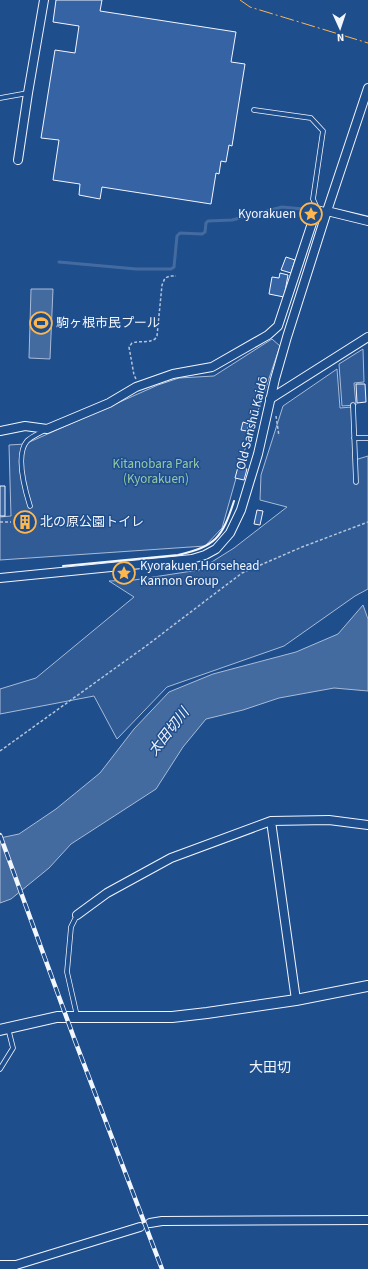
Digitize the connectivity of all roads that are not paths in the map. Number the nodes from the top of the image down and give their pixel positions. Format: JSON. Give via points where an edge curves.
{"nodes":[{"id":1,"x":44,"y":0,"type":"edge"},
{"id":2,"x":368,"y":88,"type":"edge"},
{"id":3,"x":28,"y":92,"type":"junction"},
{"id":4,"x":0,"y":98,"type":"edge"},
{"id":5,"x":254,"y":110,"type":"dead end"},
{"id":6,"x":18,"y":160,"type":"dead end"},
{"id":7,"x":327,"y":211,"type":"junction"},
{"id":8,"x":368,"y":221,"type":"edge"},
{"id":9,"x":292,"y":283,"type":"junction"},
{"id":10,"x":304,"y":287,"type":"junction"},
{"id":11,"x":368,"y":337,"type":"edge"},
{"id":12,"x":270,"y":399,"type":"junction"},
{"id":13,"x":353,"y":405,"type":"dead end"},
{"id":14,"x":47,"y":429,"type":"junction"},
{"id":15,"x":0,"y":431,"type":"edge"},
{"id":16,"x":354,"y":438,"type":"junction"},
{"id":17,"x":368,"y":438,"type":"edge"},
{"id":18,"x":356,"y":482,"type":"dead end"},
{"id":19,"x":30,"y":506,"type":"dead end"},
{"id":20,"x":0,"y":578,"type":"edge"},
{"id":21,"x":271,"y":821,"type":"junction"},
{"id":22,"x":368,"y":825,"type":"edge"},
{"id":23,"x":77,"y":915,"type":"joint"},
{"id":24,"x":368,"y":986,"type":"edge"},
{"id":25,"x":296,"y":1000,"type":"junction"},
{"id":26,"x":78,"y":1016,"type":"junction"},
{"id":27,"x":4,"y":1029,"type":"edge"},
{"id":28,"x":0,"y":1069,"type":"edge"},
{"id":29,"x":368,"y":1220,"type":"edge"},
{"id":30,"x":150,"y":1223,"type":"dead end"},
{"id":31,"x":140,"y":1227,"type":"dead end"},
{"id":32,"x":0,"y":1265,"type":"edge"}],
"edges":[{"from":1,"to":3,"type":"street"},
{"from":2,"to":7,"type":"street","name":"Old Sanshū Kaidō"},
{"from":3,"to":4,"type":"lane"},
{"from":3,"to":6,"type":"street"},
{"from":5,"to":7,"type":"lane","via":[[311,118],[323,131],[313,199],[317,208]]},
{"from":7,"to":8,"type":"street"},
{"from":7,"to":9,"type":"street","via":[[314,217]]},
{"from":7,"to":10,"type":"street","name":"Old Sanshū Kaidō"},
{"from":9,"to":10,"type":"lane"},
{"from":9,"to":14,"type":"street","via":[[278,326],[268,335],[212,367],[173,374],[140,386],[109,403]]},
{"from":10,"to":12,"type":"street","name":"Old Sanshū Kaidō"},
{"from":11,"to":12,"type":"street"},
{"from":12,"to":20,"type":"street","name":"Old Sanshū Kaidō","via":[[258,454],[241,510],[230,533],[216,549],[192,559]]},
{"from":13,"to":16,"type":"lane"},
{"from":14,"to":15,"type":"street","via":[[25,426]]},
{"from":14,"to":19,"type":"lane","via":[[28,441],[22,452],[24,486]]},
{"from":16,"to":17,"type":"lane"},
{"from":16,"to":18,"type":"lane"},
{"from":21,"to":22,"type":"street","via":[[329,820]]},
{"from":21,"to":23,"type":"street","via":[[170,858],[106,893]]},
{"from":21,"to":25,"type":"street"},
{"from":23,"to":26,"type":"lane","via":[[71,927],[67,972]]},
{"from":24,"to":25,"type":"street"},
{"from":25,"to":26,"type":"street","via":[[172,1017]]},
{"from":26,"to":27,"type":"street","via":[[57,1017]]},
{"from":27,"to":28,"type":"lane","via":[[13,1048]]},
{"from":29,"to":30,"type":"street"},
{"from":31,"to":32,"type":"street","via":[[16,1264]]}]}
